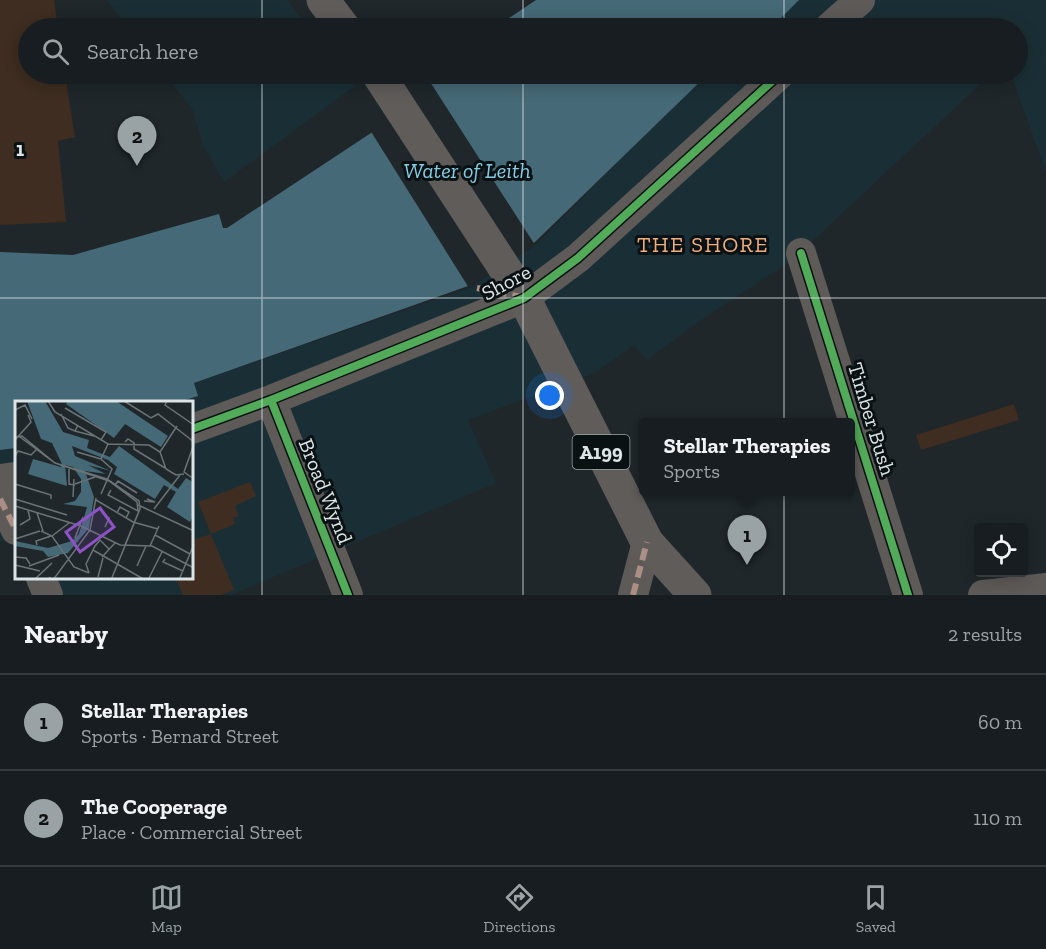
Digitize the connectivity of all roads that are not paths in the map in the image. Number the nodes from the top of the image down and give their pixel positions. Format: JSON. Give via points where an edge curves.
{"nodes":[{"id":1,"x":323,"y":0,"type":"edge"},
{"id":2,"x":860,"y":0,"type":"edge"},
{"id":3,"x":336,"y":18,"type":"edge"},
{"id":4,"x":840,"y":18,"type":"edge"},
{"id":5,"x":385,"y":84,"type":"edge"},
{"id":6,"x":769,"y":84,"type":"edge"},
{"id":7,"x":801,"y":253,"type":"dead end"},
{"id":8,"x":524,"y":298,"type":"junction"},
{"id":9,"x":271,"y":400,"type":"junction"},
{"id":10,"x":853,"y":418,"type":"edge"},
{"id":11,"x":855,"y":426,"type":"edge"},
{"id":12,"x":194,"y":428,"type":"edge"},
{"id":13,"x":15,"y":477,"type":"edge"},
{"id":14,"x":0,"y":479,"type":"edge"},
{"id":15,"x":0,"y":499,"type":"edge"},
{"id":16,"x":15,"y":528,"type":"edge"},
{"id":17,"x":647,"y":542,"type":"junction"},
{"id":18,"x":42,"y":580,"type":"edge"},
{"id":19,"x":1046,"y":588,"type":"edge"},
{"id":20,"x":48,"y":595,"type":"edge"},
{"id":21,"x":348,"y":595,"type":"edge"},
{"id":22,"x":633,"y":595,"type":"edge"},
{"id":23,"x":695,"y":595,"type":"edge"},
{"id":24,"x":908,"y":595,"type":"edge"},
{"id":25,"x":983,"y":595,"type":"edge"}],
"edges":[{"from":1,"to":3,"type":"main road"},
{"from":2,"to":4,"type":"street"},
{"from":5,"to":8,"type":"main road","number":"A199"},
{"from":6,"to":8,"type":"street","name":"Shore","via":[[578,258]]},
{"from":7,"to":10,"type":"street","name":"Timber Bush"},
{"from":8,"to":9,"type":"street","name":"Shore"},
{"from":8,"to":17,"type":"main road","number":"A199"},
{"from":9,"to":12,"type":"street","name":"Shore"},
{"from":9,"to":21,"type":"street","name":"Broad Wynd"},
{"from":11,"to":24,"type":"street","name":"Timber Bush"},
{"from":13,"to":14,"type":"street"},
{"from":15,"to":16,"type":"street"},
{"from":17,"to":22,"type":"street"},
{"from":17,"to":23,"type":"main road","number":"A199"},
{"from":18,"to":20,"type":"street"},
{"from":19,"to":25,"type":"street"}]}
